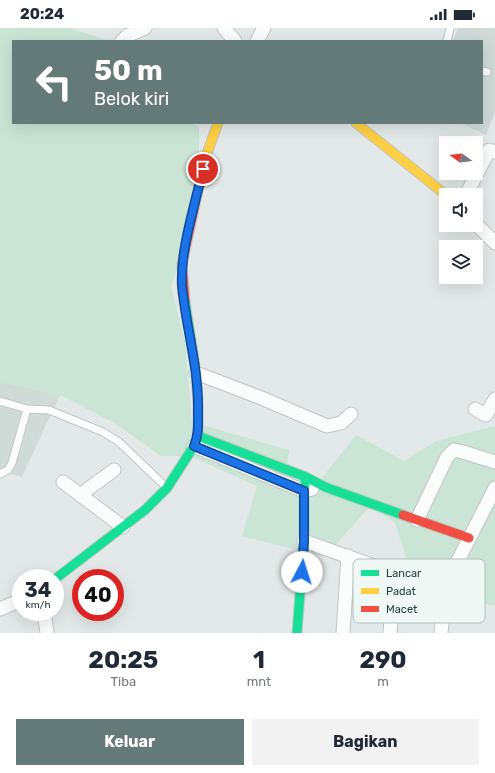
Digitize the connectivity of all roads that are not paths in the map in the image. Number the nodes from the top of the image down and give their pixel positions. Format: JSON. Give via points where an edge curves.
{"nodes":[{"id":1,"x":145,"y":28,"type":"edge"},
{"id":2,"x":224,"y":28,"type":"edge"},
{"id":3,"x":264,"y":28,"type":"edge"},
{"id":4,"x":450,"y":28,"type":"edge"},
{"id":5,"x":123,"y":40,"type":"edge"},
{"id":6,"x":234,"y":40,"type":"edge"},
{"id":7,"x":258,"y":40,"type":"edge"},
{"id":8,"x":447,"y":40,"type":"edge"},
{"id":9,"x":218,"y":124,"type":"edge"},
{"id":10,"x":357,"y":124,"type":"edge"},
{"id":11,"x":495,"y":152,"type":"edge"},
{"id":12,"x":470,"y":188,"type":"edge"},
{"id":13,"x":439,"y":189,"type":"edge"},
{"id":14,"x":483,"y":231,"type":"edge"},
{"id":15,"x":495,"y":242,"type":"edge"},
{"id":16,"x":196,"y":373,"type":"junction"},
{"id":17,"x":492,"y":395,"type":"edge"},
{"id":18,"x":0,"y":401,"type":"edge"},
{"id":19,"x":27,"y":409,"type":"junction"},
{"id":20,"x":476,"y":409,"type":"dead end"},
{"id":21,"x":351,"y":414,"type":"dead end"},
{"id":22,"x":196,"y":441,"type":"junction"},
{"id":23,"x":495,"y":462,"type":"edge"},
{"id":24,"x":114,"y":470,"type":"dead end"},
{"id":25,"x":0,"y":474,"type":"edge"},
{"id":26,"x":306,"y":477,"type":"junction"},
{"id":27,"x":63,"y":482,"type":"dead end"},
{"id":28,"x":325,"y":487,"type":"junction"},
{"id":29,"x":167,"y":488,"type":"junction"},
{"id":30,"x":495,"y":488,"type":"edge"},
{"id":31,"x":304,"y":491,"type":"junction"},
{"id":32,"x":80,"y":495,"type":"junction"},
{"id":33,"x":417,"y":520,"type":"junction"},
{"id":34,"x":123,"y":527,"type":"junction"},
{"id":35,"x":469,"y":538,"type":"junction"},
{"id":36,"x":304,"y":541,"type":"junction"},
{"id":37,"x":348,"y":556,"type":"junction"},
{"id":38,"x":357,"y":559,"type":"edge"},
{"id":39,"x":458,"y":559,"type":"edge"},
{"id":40,"x":64,"y":572,"type":"edge"},
{"id":41,"x":12,"y":604,"type":"edge"},
{"id":42,"x":0,"y":609,"type":"edge"},
{"id":43,"x":45,"y":621,"type":"edge"},
{"id":44,"x":391,"y":623,"type":"edge"},
{"id":45,"x":442,"y":623,"type":"edge"},
{"id":46,"x":47,"y":633,"type":"edge"},
{"id":47,"x":296,"y":633,"type":"edge"},
{"id":48,"x":343,"y":633,"type":"edge"},
{"id":49,"x":390,"y":633,"type":"edge"},
{"id":50,"x":441,"y":633,"type":"edge"}],
"edges":[{"from":1,"to":5,"type":"street","via":[[131,33]]},
{"from":2,"to":6,"type":"street"},
{"from":3,"to":7,"type":"street"},
{"from":4,"to":8,"type":"lane"},
{"from":9,"to":16,"type":"street","via":[[206,156],[182,264],[182,286]]},
{"from":10,"to":13,"type":"street"},
{"from":11,"to":12,"type":"street","via":[[489,150]]},
{"from":14,"to":15,"type":"street"},
{"from":16,"to":21,"type":"street","via":[[327,426],[341,424]]},
{"from":16,"to":22,"type":"street"},
{"from":17,"to":20,"type":"street","via":[[486,415]]},
{"from":18,"to":19,"type":"lane"},
{"from":19,"to":25,"type":"lane","via":[[12,464],[8,470]]},
{"from":19,"to":29,"type":"lane","via":[[49,410],[103,432],[119,442]]},
{"from":22,"to":26,"type":"street"},
{"from":22,"to":29,"type":"street"},
{"from":22,"to":31,"type":"street"},
{"from":23,"to":33,"type":"street","via":[[454,450],[447,457]]},
{"from":24,"to":32,"type":"street"},
{"from":26,"to":28,"type":"street"},
{"from":26,"to":31,"type":"street"},
{"from":27,"to":32,"type":"street"},
{"from":28,"to":31,"type":"street"},
{"from":28,"to":33,"type":"street"},
{"from":29,"to":34,"type":"street"},
{"from":30,"to":35,"type":"street"},
{"from":31,"to":36,"type":"street"},
{"from":32,"to":34,"type":"street"},
{"from":33,"to":35,"type":"street"},
{"from":34,"to":40,"type":"street"},
{"from":35,"to":39,"type":"street"},
{"from":36,"to":37,"type":"street"},
{"from":36,"to":47,"type":"street"},
{"from":37,"to":38,"type":"street"},
{"from":37,"to":48,"type":"street"},
{"from":41,"to":42,"type":"street"},
{"from":43,"to":46,"type":"street"},
{"from":44,"to":49,"type":"street"},
{"from":45,"to":50,"type":"street"}]}
